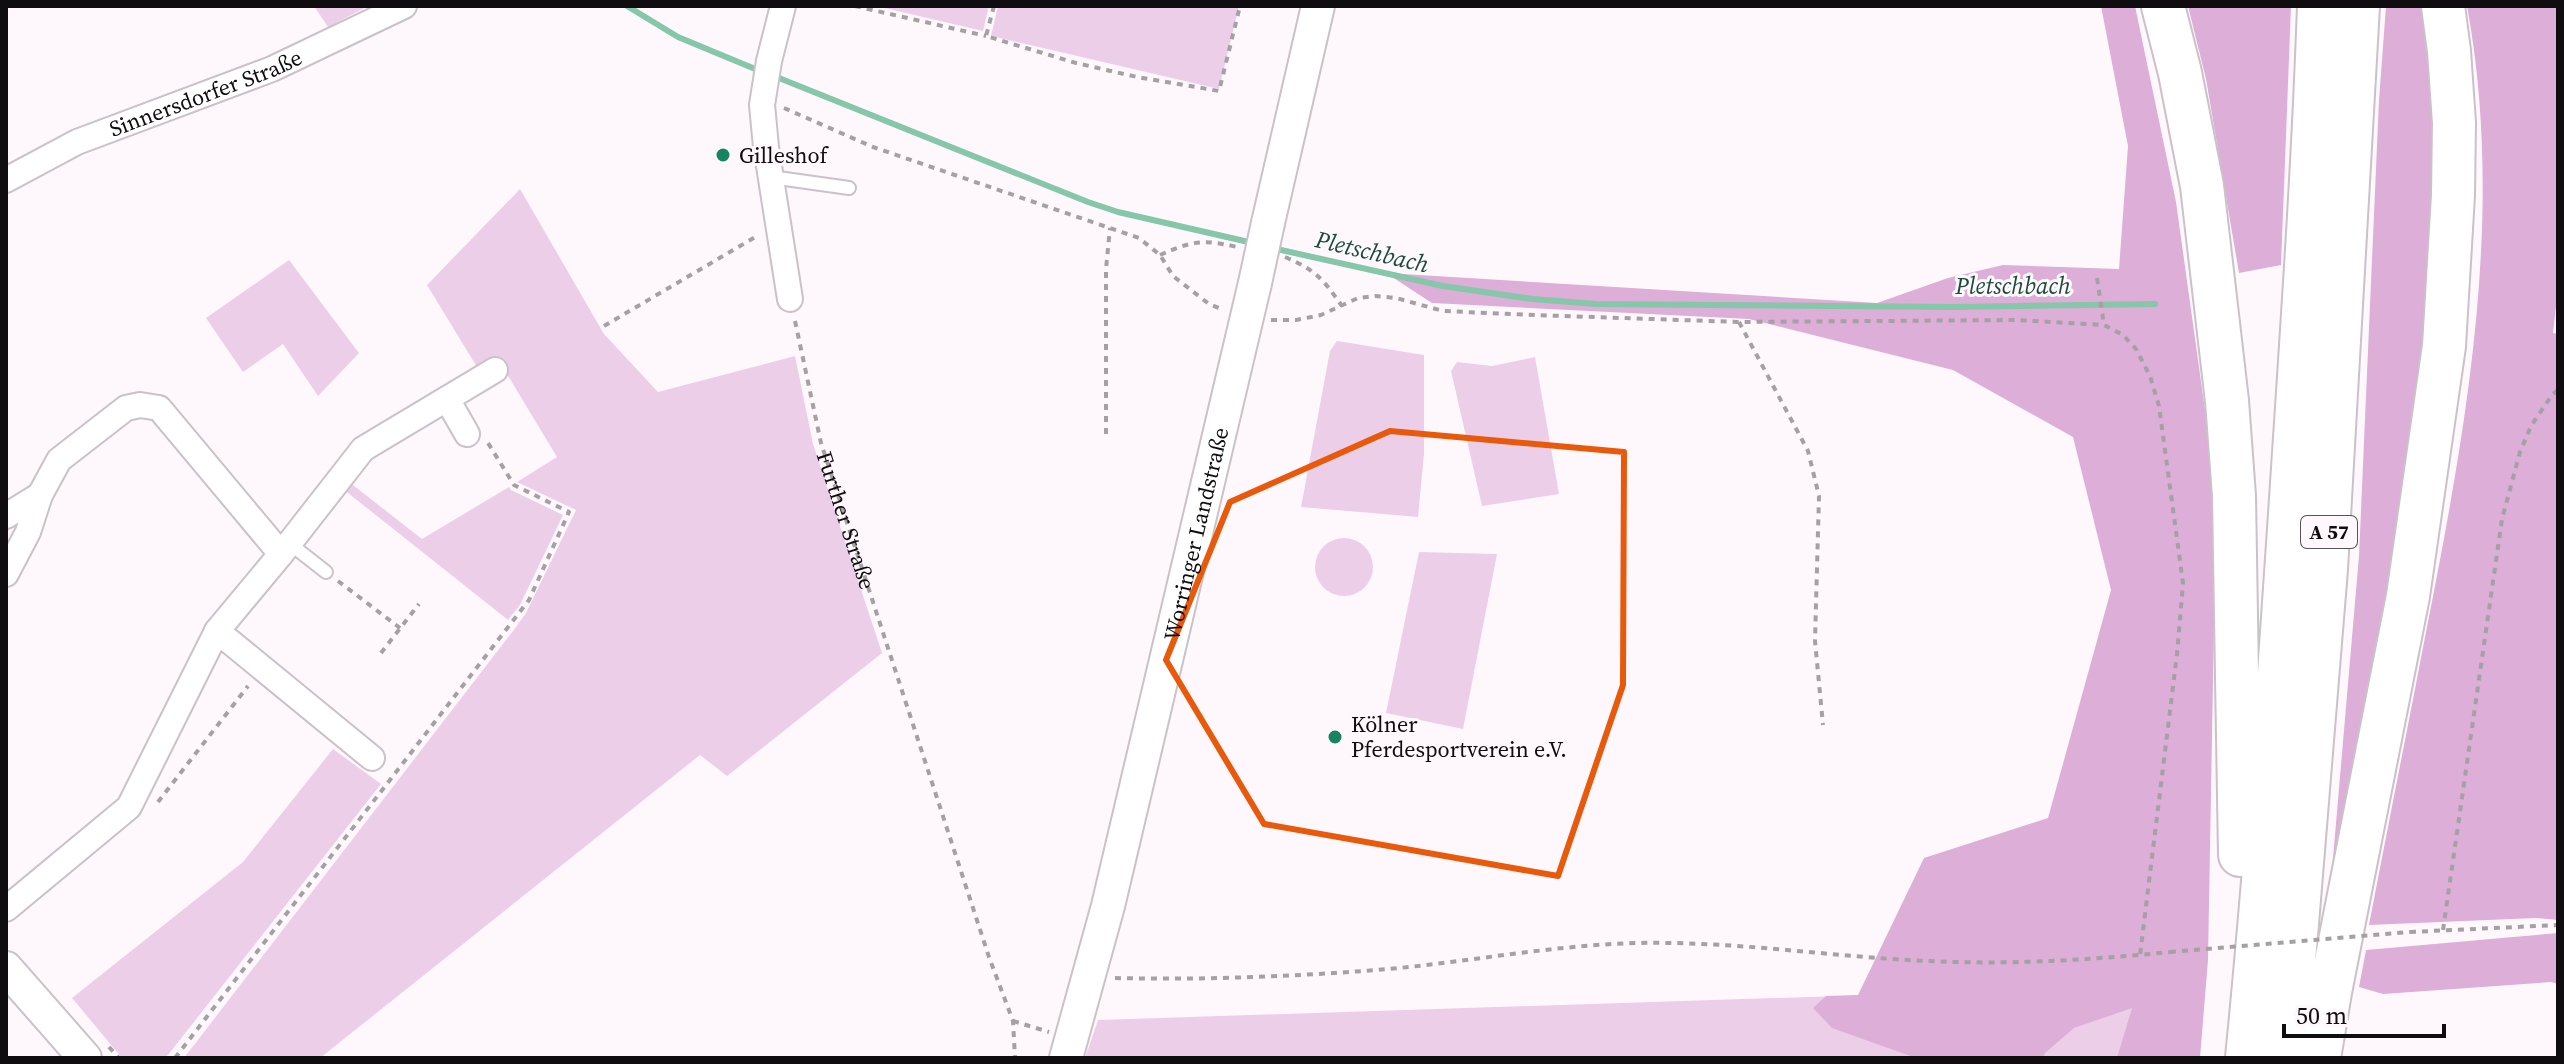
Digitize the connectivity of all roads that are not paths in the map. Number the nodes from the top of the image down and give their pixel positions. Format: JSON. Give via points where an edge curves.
{"nodes":[{"id":1,"x":404,"y":6,"type":"edge"},
{"id":2,"x":783,"y":6,"type":"edge"},
{"id":3,"x":1318,"y":6,"type":"edge"},
{"id":4,"x":2163,"y":6,"type":"edge"},
{"id":5,"x":2319,"y":6,"type":"edge"},
{"id":6,"x":2358,"y":6,"type":"edge"},
{"id":7,"x":2443,"y":6,"type":"edge"},
{"id":8,"x":771,"y":177,"type":"junction"},
{"id":9,"x":6,"y":180,"type":"edge"},
{"id":10,"x":849,"y":188,"type":"dead end"},
{"id":11,"x":790,"y":299,"type":"road end"},
{"id":12,"x":495,"y":370,"type":"dead end"},
{"id":13,"x":447,"y":399,"type":"junction"},
{"id":14,"x":467,"y":434,"type":"road end"},
{"id":15,"x":40,"y":495,"type":"junction"},
{"id":16,"x":6,"y":516,"type":"edge"},
{"id":17,"x":285,"y":548,"type":"junction"},
{"id":18,"x":326,"y":572,"type":"road end"},
{"id":19,"x":6,"y":574,"type":"edge"},
{"id":20,"x":217,"y":631,"type":"junction"},
{"id":21,"x":372,"y":758,"type":"dead end"},
{"id":22,"x":6,"y":909,"type":"edge"},
{"id":23,"x":6,"y":968,"type":"edge"},
{"id":24,"x":2251,"y":1015,"type":"junction"},
{"id":25,"x":1058,"y":1045,"type":"edge"},
{"id":26,"x":97,"y":1052,"type":"edge"},
{"id":27,"x":2247,"y":1058,"type":"edge"},
{"id":28,"x":2286,"y":1058,"type":"edge"},
{"id":29,"x":2319,"y":1058,"type":"edge"}],
"edges":[{"from":1,"to":9,"type":"street","name":"Sinnersdorfer Straße","via":[[272,69],[77,142]]},
{"from":2,"to":8,"type":"street","via":[[763,96]]},
{"from":3,"to":25,"type":"main road","name":"Worringer Landstraße","bridge":true,"via":[[1089,977]]},
{"from":4,"to":24,"type":"highway","via":[[2202,186],[2227,401],[2240,894]]},
{"from":5,"to":24,"type":"highway","number":"A 57","via":[[2301,346]]},
{"from":6,"to":28,"type":"highway","number":"A 57","via":[[2326,569]]},
{"from":7,"to":29,"type":"highway","via":[[2454,123],[2444,346],[2408,596]]},
{"from":8,"to":10,"type":"lane"},
{"from":8,"to":11,"type":"street"},
{"from":12,"to":13,"type":"street"},
{"from":13,"to":14,"type":"street"},
{"from":13,"to":17,"type":"street","via":[[363,449]]},
{"from":15,"to":16,"type":"street"},
{"from":15,"to":17,"type":"street","via":[[59,460],[126,408],[159,408]]},
{"from":15,"to":19,"type":"street"},
{"from":17,"to":18,"type":"lane"},
{"from":17,"to":20,"type":"street"},
{"from":20,"to":21,"type":"street"},
{"from":20,"to":22,"type":"street","via":[[129,807]]},
{"from":23,"to":26,"type":"main road"},
{"from":24,"to":27,"type":"highway","number":"A 57"}]}
